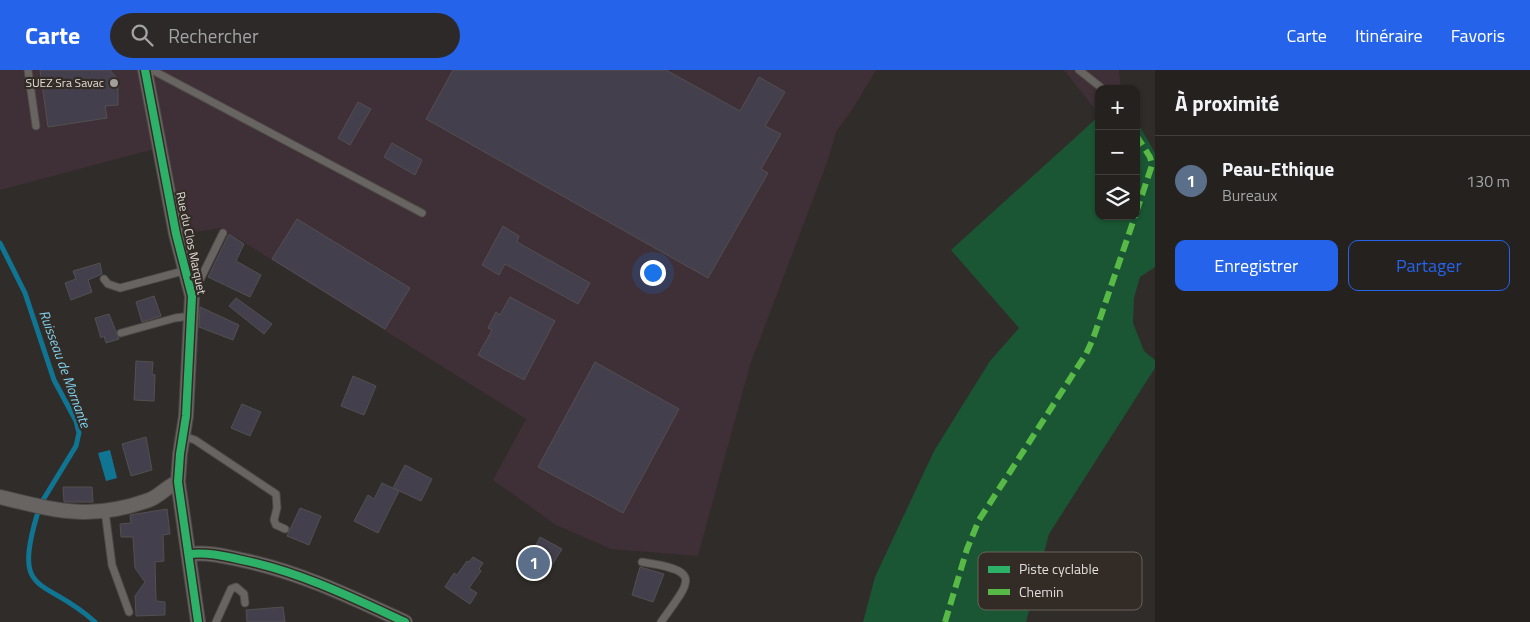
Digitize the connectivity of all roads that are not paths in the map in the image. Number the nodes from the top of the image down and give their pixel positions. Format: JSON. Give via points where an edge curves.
{"nodes":[{"id":1,"x":28,"y":70,"type":"edge"},
{"id":2,"x":145,"y":70,"type":"edge"},
{"id":3,"x":152,"y":70,"type":"edge"},
{"id":4,"x":1079,"y":70,"type":"edge"},
{"id":5,"x":1098,"y":85,"type":"edge"},
{"id":6,"x":36,"y":126,"type":"dead end"},
{"id":7,"x":422,"y":212,"type":"dead end"},
{"id":8,"x":223,"y":233,"type":"dead end"},
{"id":9,"x":187,"y":270,"type":"junction"},
{"id":10,"x":104,"y":279,"type":"dead end"},
{"id":11,"x":192,"y":296,"type":"junction"},
{"id":12,"x":191,"y":316,"type":"junction"},
{"id":13,"x":121,"y":334,"type":"dead end"},
{"id":14,"x":183,"y":436,"type":"junction"},
{"id":15,"x":178,"y":482,"type":"junction"},
{"id":16,"x":0,"y":497,"type":"edge"},
{"id":17,"x":105,"y":511,"type":"junction"},
{"id":18,"x":285,"y":529,"type":"dead end"},
{"id":19,"x":189,"y":554,"type":"junction"},
{"id":20,"x":642,"y":562,"type":"dead end"},
{"id":21,"x":245,"y":602,"type":"dead end"},
{"id":22,"x":129,"y":612,"type":"dead end"},
{"id":23,"x":198,"y":622,"type":"edge"},
{"id":24,"x":216,"y":622,"type":"edge"},
{"id":25,"x":404,"y":622,"type":"edge"},
{"id":26,"x":661,"y":622,"type":"edge"}],
"edges":[{"from":1,"to":6,"type":"lane"},
{"from":2,"to":9,"type":"street","name":"Rue du Clos Marquet","via":[[176,234]]},
{"from":3,"to":7,"type":"lane"},
{"from":4,"to":5,"type":"lane"},
{"from":8,"to":11,"type":"lane"},
{"from":9,"to":10,"type":"lane","via":[[120,288]]},
{"from":9,"to":11,"type":"street","name":"Rue du Clos Marquet"},
{"from":11,"to":12,"type":"street","name":"Rue du Clos Marquet"},
{"from":12,"to":13,"type":"lane"},
{"from":12,"to":14,"type":"street","name":"Rue du Clos Marquet"},
{"from":14,"to":15,"type":"street","name":"Rue du Clos Marquet"},
{"from":14,"to":18,"type":"lane","via":[[196,440],[276,494],[274,520],[276,525]]},
{"from":15,"to":17,"type":"street","via":[[148,500]]},
{"from":15,"to":19,"type":"street","name":"Rue du Clos Marquet"},
{"from":16,"to":17,"type":"street","via":[[87,514]]},
{"from":17,"to":22,"type":"lane","via":[[112,565]]},
{"from":19,"to":23,"type":"street","name":"Rue du Clos Marquet"},
{"from":19,"to":25,"type":"street","via":[[215,554],[292,573],[324,584]]},
{"from":20,"to":26,"type":"lane","via":[[672,566],[686,579],[686,588]]},
{"from":21,"to":24,"type":"lane","via":[[241,590],[231,589]]}]}
